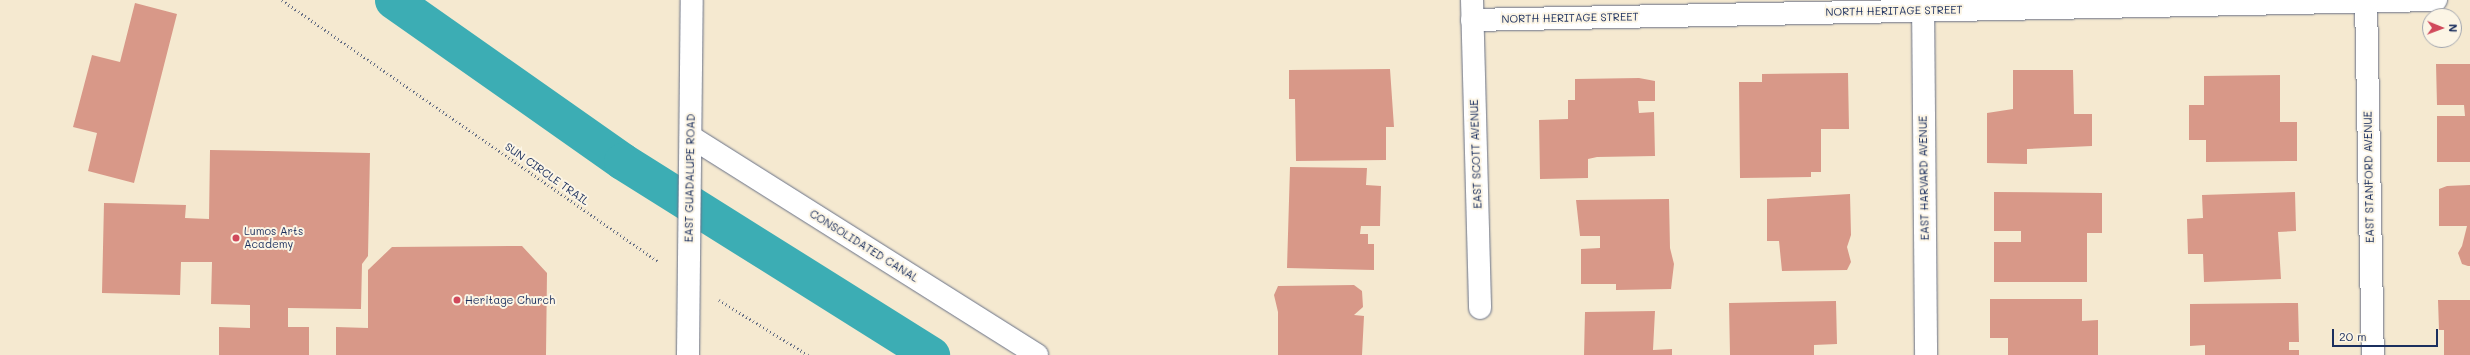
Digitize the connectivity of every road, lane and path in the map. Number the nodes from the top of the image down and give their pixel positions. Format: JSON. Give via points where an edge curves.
{"nodes":[{"id":1,"x":282,"y":0,"type":"edge"},
{"id":2,"x":692,"y":0,"type":"edge"},
{"id":3,"x":2436,"y":0,"type":"edge"},
{"id":4,"x":2366,"y":1,"type":"edge"},
{"id":5,"x":1923,"y":5,"type":"edge"},
{"id":6,"x":1472,"y":10,"type":"edge"},
{"id":7,"x":691,"y":145,"type":"junction"},
{"id":8,"x":689,"y":282,"type":"junction"},
{"id":9,"x":1480,"y":308,"type":"dead end"},
{"id":10,"x":688,"y":355,"type":"edge"},
{"id":11,"x":808,"y":355,"type":"edge"},
{"id":12,"x":1037,"y":355,"type":"edge"},
{"id":13,"x":1926,"y":355,"type":"edge"},
{"id":14,"x":2372,"y":355,"type":"edge"}],
"edges":[{"from":1,"to":8,"type":"path","name":"SUN CIRCLE TRAIL"},
{"from":2,"to":7,"type":"street","name":"EAST GUADALUPE ROAD"},
{"from":3,"to":4,"type":"street","name":"NORTH HERITAGE STREET"},
{"from":4,"to":5,"type":"street","name":"NORTH HERITAGE STREET"},
{"from":4,"to":14,"type":"street","name":"EAST STANFORD AVENUE"},
{"from":5,"to":6,"type":"street","name":"NORTH HERITAGE STREET"},
{"from":5,"to":13,"type":"street","name":"EAST HARVARD AVENUE"},
{"from":6,"to":9,"type":"street","name":"EAST SCOTT AVENUE"},
{"from":7,"to":8,"type":"street","name":"EAST GUADALUPE ROAD"},
{"from":7,"to":12,"type":"street","name":"CONSOLIDATED CANAL"},
{"from":8,"to":10,"type":"street","name":"EAST GUADALUPE ROAD"},
{"from":8,"to":11,"type":"path","name":"SUN CIRCLE TRAIL"}]}
